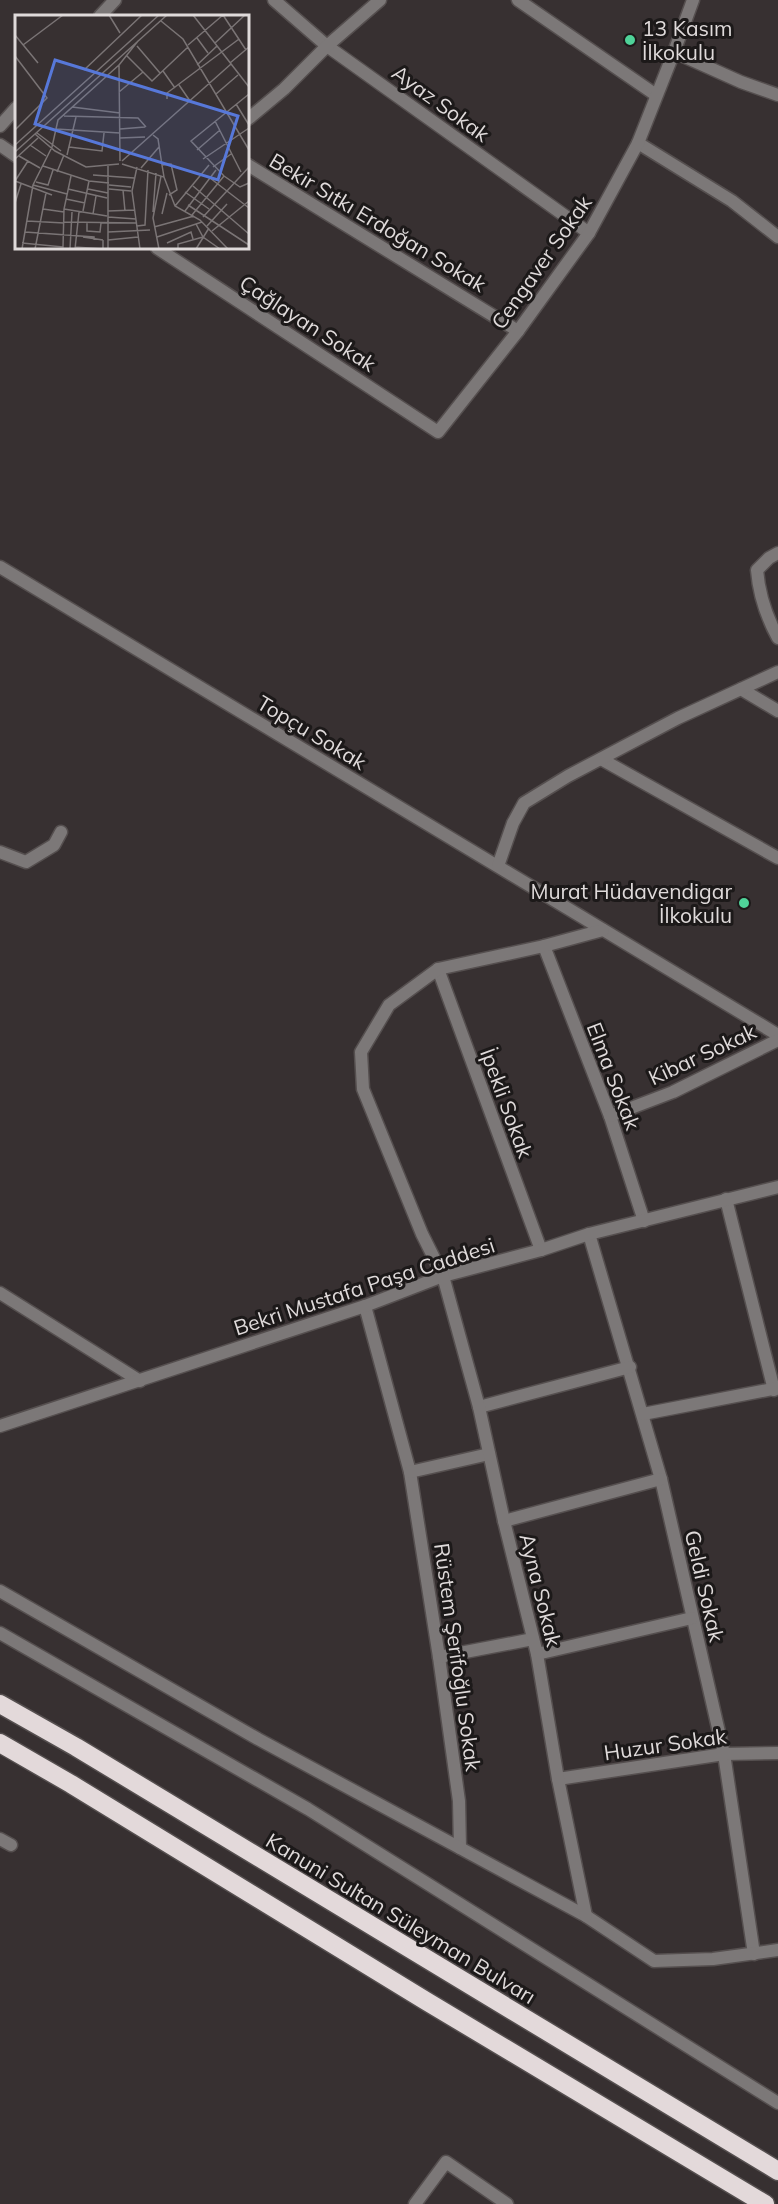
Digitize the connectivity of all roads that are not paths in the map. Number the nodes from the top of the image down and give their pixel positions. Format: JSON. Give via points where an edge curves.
{"nodes":[{"id":1,"x":115,"y":0,"type":"edge"},
{"id":2,"x":274,"y":0,"type":"edge"},
{"id":3,"x":380,"y":0,"type":"edge"},
{"id":4,"x":518,"y":0,"type":"edge"},
{"id":5,"x":693,"y":0,"type":"edge"},
{"id":6,"x":101,"y":15,"type":"edge"},
{"id":7,"x":327,"y":46,"type":"junction"},
{"id":8,"x":674,"y":52,"type":"junction"},
{"id":9,"x":656,"y":95,"type":"junction"},
{"id":10,"x":778,"y":95,"type":"edge"},
{"id":11,"x":15,"y":109,"type":"edge"},
{"id":12,"x":249,"y":118,"type":"edge"},
{"id":13,"x":0,"y":126,"type":"edge"},
{"id":14,"x":638,"y":143,"type":"junction"},
{"id":15,"x":0,"y":146,"type":"edge"},
{"id":16,"x":15,"y":155,"type":"edge"},
{"id":17,"x":249,"y":166,"type":"edge"},
{"id":18,"x":589,"y":233,"type":"junction"},
{"id":19,"x":778,"y":237,"type":"edge"},
{"id":20,"x":159,"y":249,"type":"edge"},
{"id":21,"x":518,"y":330,"type":"junction"},
{"id":22,"x":438,"y":432,"type":"joint"},
{"id":23,"x":778,"y":553,"type":"edge"},
{"id":24,"x":0,"y":567,"type":"edge"},
{"id":25,"x":778,"y":638,"type":"edge"},
{"id":26,"x":778,"y":672,"type":"edge"},
{"id":27,"x":741,"y":689,"type":"junction"},
{"id":28,"x":778,"y":711,"type":"edge"},
{"id":29,"x":600,"y":759,"type":"junction"},
{"id":30,"x":61,"y":832,"type":"dead end"},
{"id":31,"x":0,"y":852,"type":"edge"},
{"id":32,"x":778,"y":858,"type":"edge"},
{"id":33,"x":498,"y":866,"type":"junction"},
{"id":34,"x":603,"y":930,"type":"junction"},
{"id":35,"x":544,"y":946,"type":"junction"},
{"id":36,"x":438,"y":969,"type":"junction"},
{"id":37,"x":778,"y":1035,"type":"edge"},
{"id":38,"x":778,"y":1040,"type":"edge"},
{"id":39,"x":610,"y":1116,"type":"junction"},
{"id":40,"x":778,"y":1187,"type":"edge"},
{"id":41,"x":726,"y":1199,"type":"junction"},
{"id":42,"x":644,"y":1221,"type":"junction"},
{"id":43,"x":589,"y":1234,"type":"junction"},
{"id":44,"x":541,"y":1250,"type":"junction"},
{"id":45,"x":443,"y":1276,"type":"junction"},
{"id":46,"x":0,"y":1293,"type":"edge"},
{"id":47,"x":365,"y":1306,"type":"junction"},
{"id":48,"x":630,"y":1367,"type":"junction"},
{"id":49,"x":140,"y":1381,"type":"junction"},
{"id":50,"x":776,"y":1389,"type":"edge"},
{"id":51,"x":479,"y":1407,"type":"junction"},
{"id":52,"x":644,"y":1414,"type":"junction"},
{"id":53,"x":0,"y":1426,"type":"edge"},
{"id":54,"x":489,"y":1454,"type":"junction"},
{"id":55,"x":410,"y":1472,"type":"junction"},
{"id":56,"x":661,"y":1479,"type":"junction"},
{"id":57,"x":504,"y":1521,"type":"junction"},
{"id":58,"x":0,"y":1591,"type":"edge"},
{"id":59,"x":692,"y":1618,"type":"junction"},
{"id":60,"x":0,"y":1633,"type":"edge"},
{"id":61,"x":533,"y":1639,"type":"junction"},
{"id":62,"x":537,"y":1654,"type":"junction"},
{"id":63,"x":440,"y":1657,"type":"junction"},
{"id":64,"x":0,"y":1704,"type":"edge"},
{"id":65,"x":0,"y":1743,"type":"edge"},
{"id":66,"x":778,"y":1753,"type":"edge"},
{"id":67,"x":724,"y":1754,"type":"junction"},
{"id":68,"x":558,"y":1779,"type":"junction"},
{"id":69,"x":460,"y":1848,"type":"junction"},
{"id":70,"x":586,"y":1916,"type":"junction"},
{"id":71,"x":778,"y":1950,"type":"edge"},
{"id":72,"x":754,"y":1954,"type":"junction"},
{"id":73,"x":778,"y":2103,"type":"edge"},
{"id":74,"x":778,"y":2171,"type":"edge"},
{"id":75,"x":415,"y":2204,"type":"edge"},
{"id":76,"x":507,"y":2204,"type":"edge"},
{"id":77,"x":765,"y":2204,"type":"edge"}],
"edges":[{"from":1,"to":6,"type":"street"},
{"from":2,"to":7,"type":"street","name":"Ayaz Sokak"},
{"from":3,"to":7,"type":"street"},
{"from":4,"to":9,"type":"street"},
{"from":5,"to":8,"type":"street","name":"Cengaver Sokak"},
{"from":7,"to":12,"type":"street"},
{"from":7,"to":18,"type":"street","name":"Ayaz Sokak"},
{"from":8,"to":9,"type":"street","name":"Cengaver Sokak"},
{"from":8,"to":10,"type":"street"},
{"from":9,"to":14,"type":"street","name":"Cengaver Sokak"},
{"from":11,"to":13,"type":"street"},
{"from":14,"to":18,"type":"street","name":"Cengaver Sokak"},
{"from":14,"to":19,"type":"street","via":[[732,201]]},
{"from":15,"to":16,"type":"street"},
{"from":17,"to":21,"type":"street","name":"Bekir Sıtkı Erdoğan Sokak"},
{"from":18,"to":21,"type":"street","name":"Cengaver Sokak"},
{"from":20,"to":22,"type":"street","name":"Çağlayan Sokak"},
{"from":21,"to":22,"type":"street","name":"Cengaver Sokak"},
{"from":23,"to":25,"type":"street","via":[[757,570],[758,590]]},
{"from":24,"to":33,"type":"street","name":"Topçu Sokak"},
{"from":26,"to":27,"type":"street"},
{"from":27,"to":28,"type":"street"},
{"from":27,"to":29,"type":"street"},
{"from":29,"to":32,"type":"street"},
{"from":29,"to":33,"type":"street","via":[[524,803]]},
{"from":30,"to":31,"type":"street","via":[[54,845],[26,862]]},
{"from":33,"to":34,"type":"street","name":"Topçu Sokak"},
{"from":34,"to":35,"type":"street"},
{"from":34,"to":37,"type":"street","name":"Topçu Sokak"},
{"from":35,"to":36,"type":"street"},
{"from":35,"to":39,"type":"street","name":"Elma Sokak"},
{"from":36,"to":44,"type":"street","name":"İpekli Sokak"},
{"from":36,"to":45,"type":"street","name":"Ayna Sokak","via":[[389,1005],[361,1052],[363,1089]]},
{"from":38,"to":39,"type":"street","name":"Kibar Sokak","via":[[673,1092]]},
{"from":39,"to":42,"type":"street","name":"Elma Sokak"},
{"from":40,"to":41,"type":"street","name":"Bekri Mustafa Paşa Caddesi"},
{"from":41,"to":42,"type":"street","name":"Bekri Mustafa Paşa Caddesi"},
{"from":41,"to":50,"type":"street"},
{"from":42,"to":43,"type":"street","name":"Bekri Mustafa Paşa Caddesi"},
{"from":43,"to":44,"type":"street","name":"Bekri Mustafa Paşa Caddesi"},
{"from":43,"to":48,"type":"street","name":"Geldi Sokak"},
{"from":44,"to":45,"type":"street","name":"Bekri Mustafa Paşa Caddesi"},
{"from":45,"to":47,"type":"street","name":"Bekri Mustafa Paşa Caddesi"},
{"from":45,"to":51,"type":"street","name":"Ayna Sokak"},
{"from":46,"to":49,"type":"street"},
{"from":47,"to":49,"type":"street","name":"Bekri Mustafa Paşa Caddesi"},
{"from":47,"to":55,"type":"street","name":"Rüstem Şerifoğlu Sokak"},
{"from":48,"to":51,"type":"street"},
{"from":48,"to":52,"type":"street","name":"Geldi Sokak"},
{"from":49,"to":53,"type":"street","name":"Bekri Mustafa Paşa Caddesi"},
{"from":50,"to":52,"type":"street"},
{"from":51,"to":54,"type":"street","name":"Ayna Sokak"},
{"from":52,"to":56,"type":"street","name":"Geldi Sokak"},
{"from":54,"to":55,"type":"street"},
{"from":54,"to":57,"type":"street","name":"Ayna Sokak"},
{"from":55,"to":63,"type":"street","name":"Rüstem Şerifoğlu Sokak"},
{"from":56,"to":57,"type":"street"},
{"from":56,"to":59,"type":"street","name":"Geldi Sokak"},
{"from":57,"to":61,"type":"street","name":"Ayna Sokak"},
{"from":58,"to":69,"type":"street","via":[[258,1739]]},
{"from":59,"to":62,"type":"street"},
{"from":59,"to":67,"type":"street","name":"Geldi Sokak"},
{"from":60,"to":73,"type":"street","via":[[308,1809]]},
{"from":61,"to":62,"type":"street","name":"Ayna Sokak"},
{"from":61,"to":63,"type":"street"},
{"from":62,"to":68,"type":"street","name":"Ayna Sokak"},
{"from":63,"to":69,"type":"street","name":"Rüstem Şerifoğlu Sokak","via":[[459,1801]]},
{"from":64,"to":74,"type":"highway","name":"Kanuni Sultan Süleyman Bulvarı"},
{"from":65,"to":77,"type":"highway"},
{"from":66,"to":67,"type":"street","name":"Huzur Sokak"},
{"from":67,"to":68,"type":"street","name":"Huzur Sokak"},
{"from":67,"to":72,"type":"street","name":"Geldi Sokak"},
{"from":68,"to":70,"type":"street","name":"Ayna Sokak"},
{"from":69,"to":70,"type":"street"},
{"from":70,"to":72,"type":"street","via":[[654,1961]]},
{"from":71,"to":72,"type":"street"},
{"from":75,"to":76,"type":"street","via":[[446,2162]]}]}
